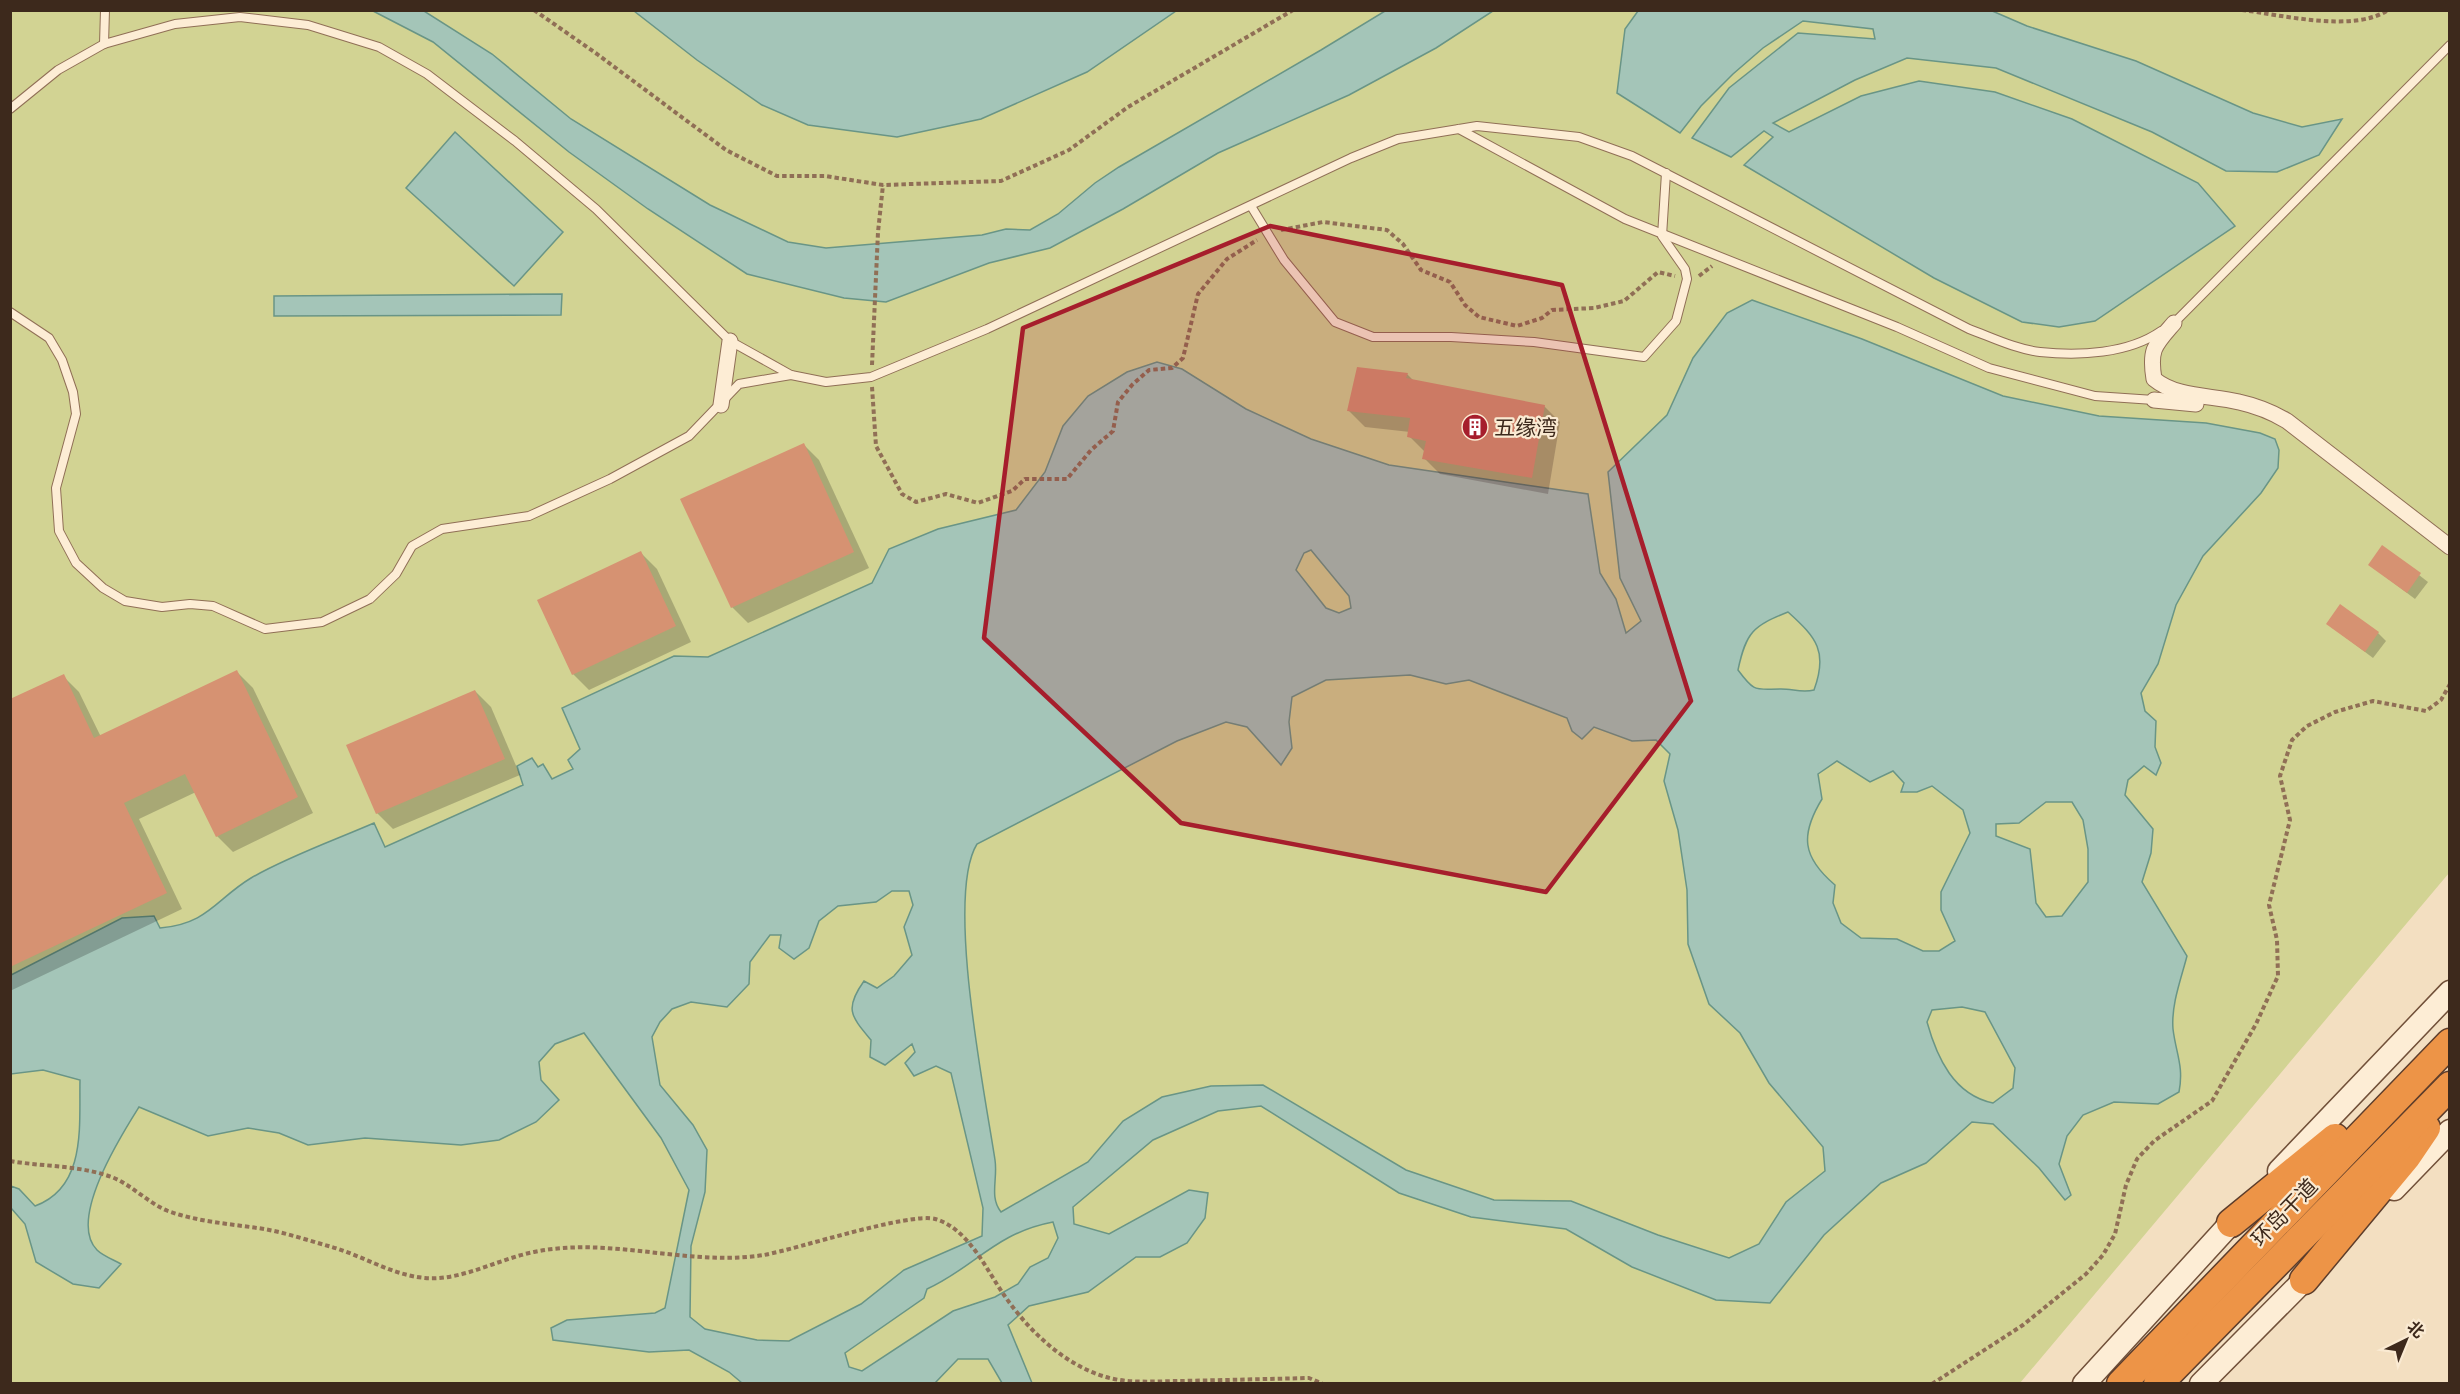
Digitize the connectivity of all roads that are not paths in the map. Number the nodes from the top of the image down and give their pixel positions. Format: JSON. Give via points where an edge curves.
{"nodes":[{"id":1,"x":105,"y":10,"type":"edge"},
{"id":2,"x":104,"y":44,"type":"junction"},
{"id":3,"x":2450,"y":45,"type":"edge"},
{"id":4,"x":10,"y":109,"type":"edge"},
{"id":5,"x":1459,"y":129,"type":"junction"},
{"id":6,"x":1666,"y":173,"type":"junction"},
{"id":7,"x":1251,"y":206,"type":"junction"},
{"id":8,"x":1662,"y":236,"type":"junction"},
{"id":9,"x":10,"y":312,"type":"edge"},
{"id":10,"x":2174,"y":323,"type":"junction"},
{"id":11,"x":730,"y":341,"type":"junction"},
{"id":12,"x":791,"y":375,"type":"junction"},
{"id":13,"x":2154,"y":400,"type":"joint"},
{"id":14,"x":721,"y":405,"type":"junction"},
{"id":15,"x":2450,"y":547,"type":"edge"},
{"id":16,"x":2450,"y":558,"type":"edge"},
{"id":17,"x":2450,"y":992,"type":"edge"},
{"id":18,"x":2449,"y":1044,"type":"edge"},
{"id":19,"x":2450,"y":1086,"type":"edge"},
{"id":20,"x":2450,"y":1093,"type":"edge"},
{"id":21,"x":2450,"y":1131,"type":"edge"},
{"id":22,"x":2231,"y":1223,"type":"junction"},
{"id":23,"x":2304,"y":1280,"type":"junction"},
{"id":24,"x":2084,"y":1383,"type":"edge"},
{"id":25,"x":2121,"y":1383,"type":"edge"},
{"id":26,"x":2158,"y":1383,"type":"edge"},
{"id":27,"x":2201,"y":1383,"type":"edge"}],
"edges":[{"from":1,"to":2,"type":"lane"},
{"from":2,"to":4,"type":"lane","via":[[58,70]]},
{"from":2,"to":11,"type":"lane","via":[[175,24],[240,17],[308,25],[379,47],[427,74],[596,208]]},
{"from":3,"to":10,"type":"lane"},
{"from":5,"to":6,"type":"lane","via":[[1489,126],[1579,137]]},
{"from":5,"to":7,"type":"lane","via":[[1398,139]]},
{"from":5,"to":8,"type":"lane"},
{"from":6,"to":8,"type":"lane"},
{"from":6,"to":10,"type":"lane","via":[[1969,329],[2006,343],[2038,352],[2119,349],[2146,341]]},
{"from":7,"to":8,"type":"lane","via":[[1284,260],[1335,322],[1373,337],[1534,342],[1644,357],[1676,321],[1687,279]]},
{"from":7,"to":12,"type":"lane","via":[[987,329],[872,377],[826,382]]},
{"from":8,"to":13,"type":"lane","via":[[1897,327],[1989,369],[2095,396]]},
{"from":9,"to":14,"type":"lane","via":[[49,338],[73,392],[76,414],[56,488],[60,531],[76,563],[102,588],[125,601],[162,607],[213,606],[266,629],[322,622],[370,599],[396,574],[412,546],[442,529],[529,516],[610,479],[689,436]]},
{"from":10,"to":15,"type":"street","via":[[2153,347],[2151,361],[2154,379],[2167,390],[2239,402],[2277,416]]},
{"from":11,"to":12,"type":"lane"},
{"from":11,"to":14,"type":"street"},
{"from":12,"to":14,"type":"lane","via":[[739,384]]},
{"from":13,"to":16,"type":"street","via":[[2252,410],[2289,428],[2345,479]]},
{"from":17,"to":22,"type":"main road"},
{"from":18,"to":22,"type":"highway"},
{"from":18,"to":25,"type":"highway","name":"环岛干道"},
{"from":19,"to":26,"type":"highway","name":"环岛干道"},
{"from":20,"to":23,"type":"highway","via":[[2407,1156]]},
{"from":21,"to":23,"type":"main road"},
{"from":22,"to":24,"type":"main road"},
{"from":23,"to":27,"type":"main road"}]}
